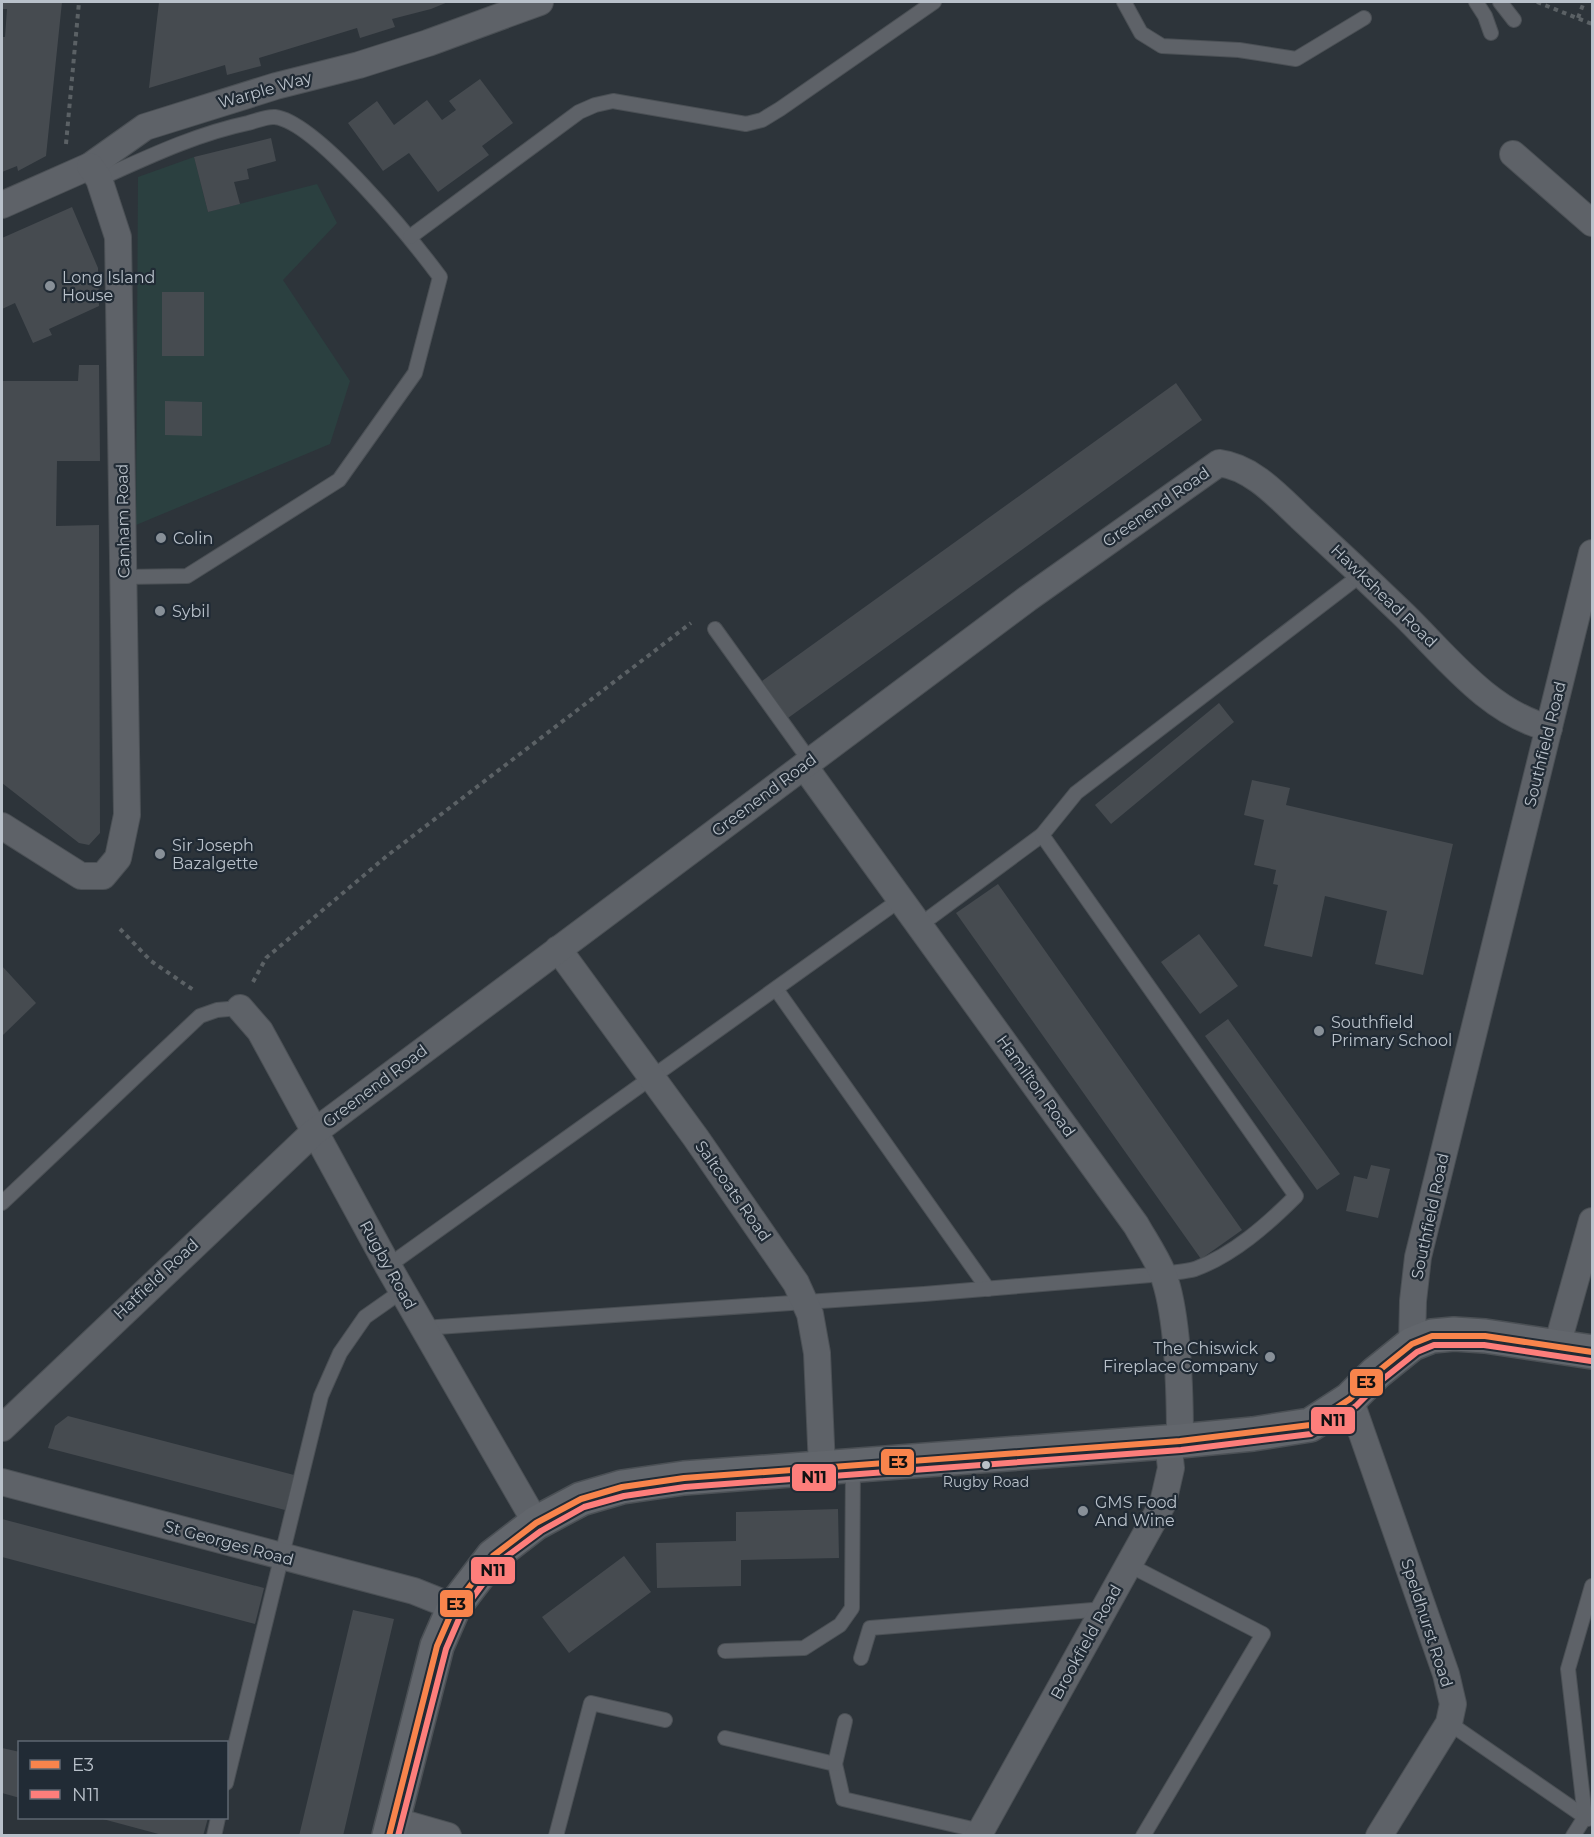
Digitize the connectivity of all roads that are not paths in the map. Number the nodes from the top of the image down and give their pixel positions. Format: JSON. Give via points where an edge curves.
{"nodes":[{"id":1,"x":540,"y":2,"type":"edge"},
{"id":2,"x":934,"y":2,"type":"edge"},
{"id":3,"x":1124,"y":2,"type":"edge"},
{"id":4,"x":1476,"y":2,"type":"edge"},
{"id":5,"x":1500,"y":2,"type":"edge"},
{"id":6,"x":1364,"y":18,"type":"dead end"},
{"id":7,"x":1514,"y":20,"type":"dead end"},
{"id":8,"x":1491,"y":33,"type":"dead end"},
{"id":9,"x":1513,"y":154,"type":"dead end"},
{"id":10,"x":94,"y":173,"type":"junction"},
{"id":11,"x":2,"y":205,"type":"edge"},
{"id":12,"x":1593,"y":223,"type":"edge"},
{"id":13,"x":410,"y":237,"type":"junction"},
{"id":14,"x":1219,"y":463,"type":"joint"},
{"id":15,"x":1593,"y":553,"type":"edge"},
{"id":16,"x":1362,"y":574,"type":"junction"},
{"id":17,"x":124,"y":577,"type":"junction"},
{"id":18,"x":715,"y":629,"type":"road end"},
{"id":19,"x":1549,"y":728,"type":"junction"},
{"id":20,"x":807,"y":764,"type":"junction"},
{"id":21,"x":2,"y":826,"type":"edge"},
{"id":22,"x":1042,"y":835,"type":"junction"},
{"id":23,"x":901,"y":899,"type":"junction"},
{"id":24,"x":920,"y":925,"type":"junction"},
{"id":25,"x":558,"y":949,"type":"junction"},
{"id":26,"x":776,"y":989,"type":"junction"},
{"id":27,"x":240,"y":1008,"type":"joint"},
{"id":28,"x":652,"y":1078,"type":"junction"},
{"id":29,"x":313,"y":1132,"type":"junction"},
{"id":30,"x":2,"y":1203,"type":"edge"},
{"id":31,"x":1593,"y":1221,"type":"edge"},
{"id":32,"x":388,"y":1266,"type":"junction"},
{"id":33,"x":1162,"y":1274,"type":"junction"},
{"id":34,"x":988,"y":1289,"type":"junction"},
{"id":35,"x":402,"y":1291,"type":"junction"},
{"id":36,"x":804,"y":1302,"type":"junction"},
{"id":37,"x":423,"y":1328,"type":"junction"},
{"id":38,"x":1412,"y":1344,"type":"junction"},
{"id":39,"x":1557,"y":1346,"type":"junction"},
{"id":40,"x":1593,"y":1352,"type":"edge"},
{"id":41,"x":1350,"y":1399,"type":"junction"},
{"id":42,"x":2,"y":1428,"type":"edge"},
{"id":43,"x":1174,"y":1441,"type":"junction"},
{"id":44,"x":838,"y":1466,"type":"junction"},
{"id":45,"x":2,"y":1482,"type":"edge"},
{"id":46,"x":536,"y":1523,"type":"junction"},
{"id":47,"x":282,"y":1557,"type":"junction"},
{"id":48,"x":1129,"y":1565,"type":"junction"},
{"id":49,"x":1593,"y":1586,"type":"edge"},
{"id":50,"x":454,"y":1607,"type":"junction"},
{"id":51,"x":1105,"y":1609,"type":"junction"},
{"id":52,"x":725,"y":1651,"type":"dead end"},
{"id":53,"x":861,"y":1658,"type":"dead end"},
{"id":54,"x":665,"y":1720,"type":"dead end"},
{"id":55,"x":845,"y":1721,"type":"dead end"},
{"id":56,"x":1449,"y":1723,"type":"junction"},
{"id":57,"x":725,"y":1738,"type":"dead end"},
{"id":58,"x":835,"y":1764,"type":"junction"},
{"id":59,"x":228,"y":1775,"type":"edge"},
{"id":60,"x":218,"y":1819,"type":"edge"},
{"id":61,"x":1589,"y":1820,"type":"edge"},
{"id":62,"x":391,"y":1828,"type":"edge"},
{"id":63,"x":980,"y":1833,"type":"edge"},
{"id":64,"x":214,"y":1836,"type":"edge"},
{"id":65,"x":448,"y":1836,"type":"edge"},
{"id":66,"x":556,"y":1836,"type":"edge"},
{"id":67,"x":1143,"y":1836,"type":"edge"},
{"id":68,"x":1379,"y":1836,"type":"edge"},
{"id":69,"x":1574,"y":1836,"type":"edge"}],
"edges":[{"from":1,"to":10,"type":"street","name":"Warple Way","via":[[408,49],[145,128]]},
{"from":2,"to":13,"type":"lane","via":[[762,120],[746,124],[621,102],[595,105],[579,112]]},
{"from":3,"to":6,"type":"lane","via":[[1141,33],[1162,46],[1296,58]]},
{"from":4,"to":8,"type":"lane"},
{"from":5,"to":7,"type":"lane"},
{"from":9,"to":12,"type":"street"},
{"from":10,"to":11,"type":"street","name":"Warple Way"},
{"from":10,"to":13,"type":"lane","via":[[216,129],[274,117],[295,124],[329,153]]},
{"from":10,"to":17,"type":"street","name":"Canham Road","via":[[118,237]]},
{"from":13,"to":17,"type":"lane","via":[[440,278],[415,373],[339,480],[187,576]]},
{"from":14,"to":16,"type":"street","name":"Hawkshead Road","via":[[1233,465],[1262,483]]},
{"from":14,"to":20,"type":"street","name":"Greenend Road","via":[[1027,599]]},
{"from":15,"to":19,"type":"street","name":"Southfield Road"},
{"from":16,"to":19,"type":"street","name":"Hawkshead Road","via":[[1487,697],[1532,724]]},
{"from":16,"to":22,"type":"lane","via":[[1076,793]]},
{"from":17,"to":21,"type":"street","name":"Canham Road","via":[[127,815],[118,858],[103,876],[81,876]]},
{"from":18,"to":20,"type":"lane"},
{"from":19,"to":38,"type":"street","name":"Southfield Road","via":[[1418,1257]]},
{"from":20,"to":23,"type":"street","name":"Hamilton Road"},
{"from":20,"to":25,"type":"street","name":"Greenend Road"},
{"from":22,"to":24,"type":"lane"},
{"from":22,"to":33,"type":"lane","via":[[1296,1196],[1229,1252],[1193,1269]]},
{"from":23,"to":24,"type":"street","name":"Hamilton Road"},
{"from":23,"to":26,"type":"lane"},
{"from":24,"to":33,"type":"street","name":"Hamilton Road","via":[[1136,1225]]},
{"from":25,"to":28,"type":"street","name":"Saltcoats Road"},
{"from":25,"to":29,"type":"street","name":"Greenend Road"},
{"from":26,"to":28,"type":"lane"},
{"from":26,"to":34,"type":"lane"},
{"from":27,"to":29,"type":"street","name":"Rugby Road","via":[[260,1031]]},
{"from":27,"to":30,"type":"lane","via":[[200,1016]]},
{"from":28,"to":32,"type":"lane"},
{"from":28,"to":36,"type":"street","name":"Saltcoats Road","via":[[796,1283]]},
{"from":29,"to":32,"type":"street","name":"Rugby Road"},
{"from":29,"to":42,"type":"street","name":"Hatfield Road"},
{"from":31,"to":39,"type":"street"},
{"from":32,"to":35,"type":"street","name":"Rugby Road"},
{"from":33,"to":34,"type":"lane"},
{"from":33,"to":43,"type":"street","name":"Hamilton Road","via":[[1170,1300],[1180,1407]]},
{"from":34,"to":36,"type":"lane"},
{"from":35,"to":37,"type":"street","name":"Rugby Road"},
{"from":35,"to":47,"type":"lane","via":[[365,1317],[340,1353],[321,1396]]},
{"from":36,"to":37,"type":"lane"},
{"from":36,"to":44,"type":"street","name":"Saltcoats Road","via":[[810,1314]]},
{"from":37,"to":46,"type":"street","name":"Rugby Road"},
{"from":38,"to":39,"type":"main road","via":[[1432,1336],[1454,1334]]},
{"from":38,"to":41,"type":"main road"},
{"from":39,"to":40,"type":"main road"},
{"from":41,"to":43,"type":"main road","via":[[1310,1425]]},
{"from":41,"to":56,"type":"street","name":"Speldhurst Road","via":[[1446,1674],[1453,1704]]},
{"from":43,"to":44,"type":"main road"},
{"from":43,"to":48,"type":"street","name":"Brookfield Road","via":[[1163,1503]]},
{"from":44,"to":46,"type":"main road","via":[[622,1487],[580,1499]]},
{"from":44,"to":52,"type":"lane","via":[[852,1608],[840,1625],[804,1648]]},
{"from":45,"to":47,"type":"street","name":"St Georges Road"},
{"from":46,"to":50,"type":"main road","via":[[493,1556]]},
{"from":47,"to":50,"type":"street","name":"St Georges Road","via":[[414,1591]]},
{"from":47,"to":59,"type":"lane"},
{"from":48,"to":51,"type":"street","name":"Brookfield Road"},
{"from":48,"to":67,"type":"lane","via":[[1263,1634]]},
{"from":49,"to":61,"type":"lane","via":[[1568,1669]]},
{"from":50,"to":62,"type":"main road","via":[[434,1656]]},
{"from":51,"to":53,"type":"lane","via":[[870,1628]]},
{"from":51,"to":63,"type":"street","name":"Brookfield Road"},
{"from":54,"to":66,"type":"lane","via":[[591,1703]]},
{"from":55,"to":58,"type":"lane"},
{"from":56,"to":61,"type":"lane"},
{"from":56,"to":68,"type":"street","name":"Speldhurst Road"},
{"from":57,"to":58,"type":"lane"},
{"from":58,"to":63,"type":"lane","via":[[843,1799]]},
{"from":60,"to":64,"type":"lane"},
{"from":61,"to":69,"type":"lane"},
{"from":62,"to":65,"type":"street"}]}
